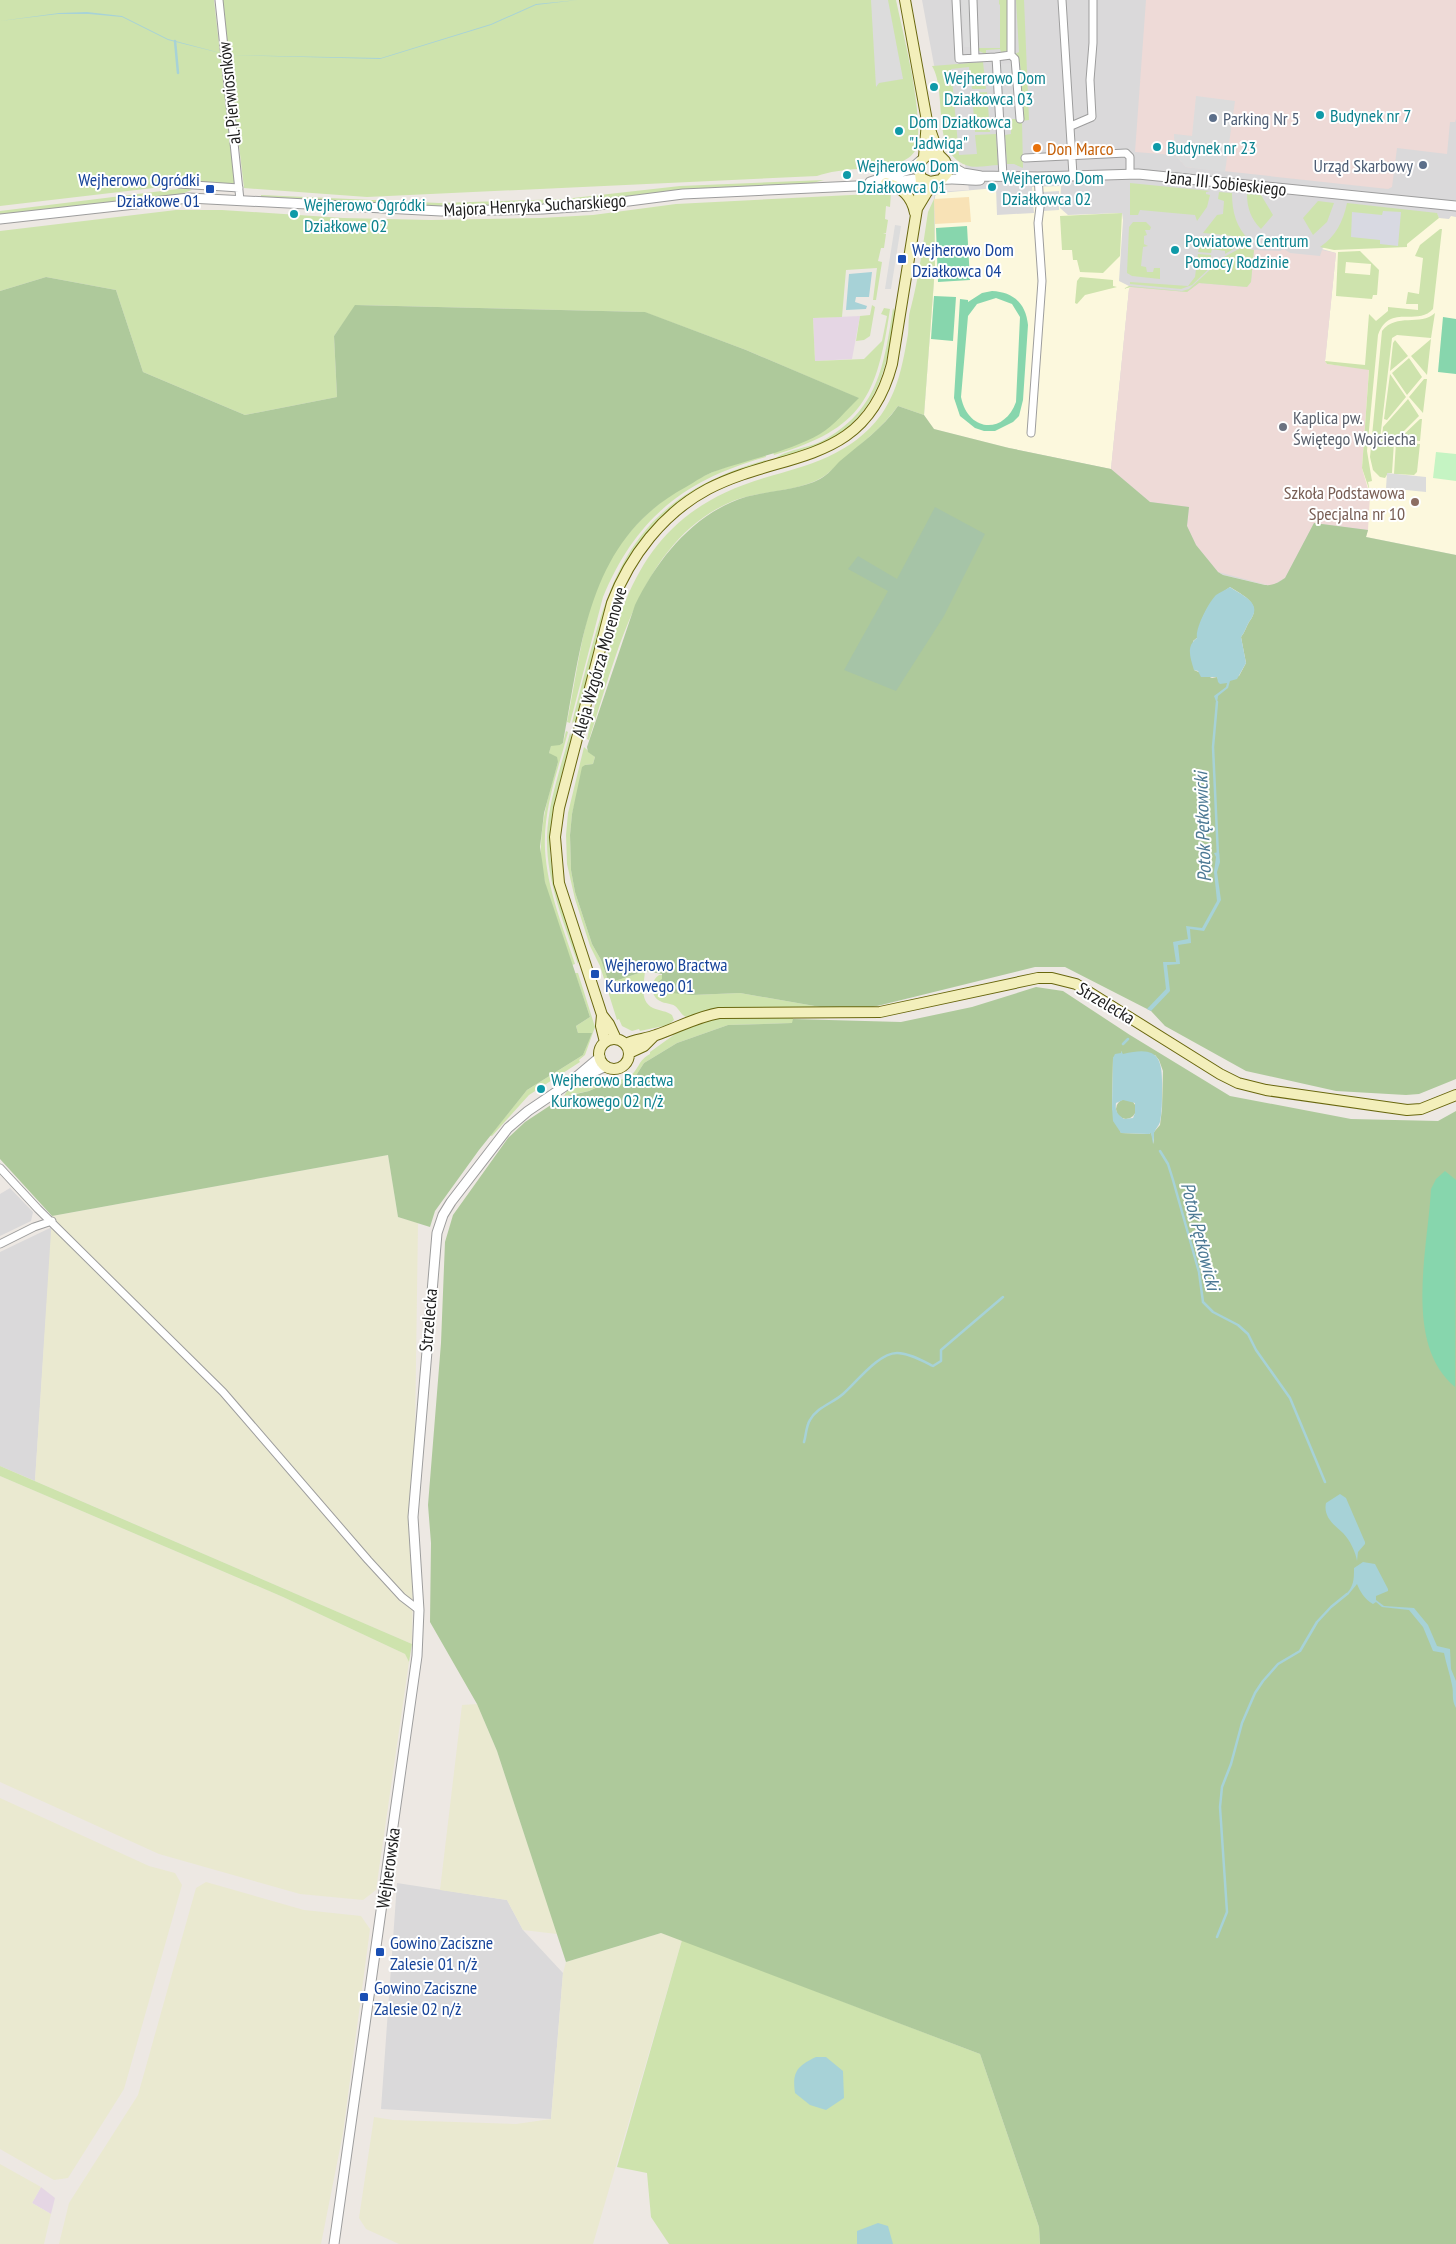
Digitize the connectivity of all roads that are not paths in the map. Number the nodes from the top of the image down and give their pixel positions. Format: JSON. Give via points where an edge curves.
{"nodes":[{"id":1,"x":219,"y":0,"type":"edge"},
{"id":2,"x":905,"y":0,"type":"edge"},
{"id":3,"x":956,"y":0,"type":"edge"},
{"id":4,"x":973,"y":0,"type":"edge"},
{"id":5,"x":1011,"y":0,"type":"edge"},
{"id":6,"x":1062,"y":0,"type":"edge"},
{"id":7,"x":1093,"y":0,"type":"edge"},
{"id":8,"x":1011,"y":55,"type":"junction"},
{"id":9,"x":996,"y":57,"type":"junction"},
{"id":10,"x":975,"y":58,"type":"junction"},
{"id":11,"x":1020,"y":118,"type":"dead end"},
{"id":12,"x":928,"y":121,"type":"junction"},
{"id":13,"x":1071,"y":126,"type":"junction"},
{"id":14,"x":939,"y":155,"type":"junction"},
{"id":15,"x":1072,"y":155,"type":"junction"},
{"id":16,"x":1025,"y":158,"type":"dead end"},
{"id":17,"x":922,"y":159,"type":"junction"},
{"id":18,"x":947,"y":164,"type":"junction"},
{"id":19,"x":1130,"y":174,"type":"junction"},
{"id":20,"x":1073,"y":175,"type":"junction"},
{"id":21,"x":999,"y":177,"type":"junction"},
{"id":22,"x":1038,"y":177,"type":"junction"},
{"id":23,"x":921,"y":178,"type":"junction"},
{"id":24,"x":938,"y":182,"type":"junction"},
{"id":25,"x":886,"y":183,"type":"junction"},
{"id":26,"x":179,"y":184,"type":"dead end"},
{"id":27,"x":860,"y":185,"type":"junction"},
{"id":28,"x":239,"y":188,"type":"junction"},
{"id":29,"x":240,"y":200,"type":"junction"},
{"id":30,"x":1456,"y":206,"type":"edge"},
{"id":31,"x":916,"y":213,"type":"junction"},
{"id":32,"x":0,"y":220,"type":"edge"},
{"id":33,"x":1031,"y":433,"type":"dead end"},
{"id":34,"x":619,"y":1045,"type":"junction"},
{"id":35,"x":603,"y":1062,"type":"junction"},
{"id":36,"x":1456,"y":1095,"type":"edge"},
{"id":37,"x":0,"y":1168,"type":"edge"},
{"id":38,"x":52,"y":1221,"type":"junction"},
{"id":39,"x":0,"y":1244,"type":"edge"},
{"id":40,"x":419,"y":1610,"type":"junction"},
{"id":41,"x":334,"y":2244,"type":"edge"}],
"edges":[{"from":1,"to":28,"type":"street","name":"al. Pierwiosnków"},
{"from":2,"to":12,"type":"main road"},
{"from":3,"to":10,"type":"street","via":[[958,59]]},
{"from":4,"to":10,"type":"street"},
{"from":5,"to":8,"type":"street"},
{"from":6,"to":13,"type":"street"},
{"from":7,"to":13,"type":"street","via":[[1092,117]]},
{"from":8,"to":9,"type":"street"},
{"from":8,"to":11,"type":"street","via":[[1016,61]]},
{"from":9,"to":10,"type":"street"},
{"from":9,"to":21,"type":"street"},
{"from":12,"to":14,"type":"main road"},
{"from":12,"to":17,"type":"main road"},
{"from":13,"to":15,"type":"street"},
{"from":14,"to":17,"type":"main road"},
{"from":14,"to":18,"type":"main road"},
{"from":15,"to":16,"type":"street"},
{"from":15,"to":19,"type":"street","via":[[1126,153],[1130,157]]},
{"from":15,"to":20,"type":"street"},
{"from":17,"to":23,"type":"main road"},
{"from":17,"to":27,"type":"street","name":"Majora Henryka Sucharskiego","via":[[910,169]]},
{"from":18,"to":21,"type":"street","name":"Jana III Sobieskiego","via":[[968,175]]},
{"from":18,"to":24,"type":"main road","via":[[947,173]]},
{"from":19,"to":20,"type":"street","name":"Jana III Sobieskiego"},
{"from":19,"to":30,"type":"street","name":"Jana III Sobieskiego"},
{"from":20,"to":22,"type":"street","name":"Jana III Sobieskiego"},
{"from":21,"to":22,"type":"street","name":"Jana III Sobieskiego"},
{"from":21,"to":24,"type":"street","name":"Jana III Sobieskiego"},
{"from":22,"to":33,"type":"street","via":[[1042,281]]},
{"from":23,"to":24,"type":"main road"},
{"from":23,"to":25,"type":"street","name":"Majora Henryka Sucharskiego"},
{"from":23,"to":31,"type":"main road","name":"Aleja Wzgórza Morenowe"},
{"from":24,"to":31,"type":"main road","name":"Aleja Wzgórza Morenowe"},
{"from":25,"to":27,"type":"street","name":"Majora Henryka Sucharskiego"},
{"from":25,"to":31,"type":"main road","via":[[907,195]]},
{"from":26,"to":28,"type":"street"},
{"from":27,"to":29,"type":"street","name":"Majora Henryka Sucharskiego","via":[[683,194],[590,206],[468,210],[379,209]]},
{"from":28,"to":29,"type":"street","name":"al. Pierwiosnków"},
{"from":29,"to":32,"type":"street","name":"Majora Henryka Sucharskiego","via":[[168,200]]},
{"from":31,"to":34,"type":"main road","name":"Aleja Wzgórza Morenowe","via":[[892,364],[879,398],[865,418],[849,434],[825,449],[735,478],[691,499],[669,517],[639,551],[616,593],[559,808],[555,838],[559,883],[602,1015]]},
{"from":34,"to":35,"type":"main road","via":[[602,1046]]},
{"from":34,"to":35,"type":"main road","name":"Strzelecka","via":[[626,1064],[611,1069]]},
{"from":34,"to":36,"type":"main road","name":"Strzelecka","via":[[644,1046],[654,1036],[719,1013],[880,1012],[1019,981],[1052,978],[1076,984],[1220,1074],[1245,1085],[1407,1110],[1421,1109]]},
{"from":35,"to":40,"type":"street","name":"Strzelecka","via":[[528,1111],[503,1135],[451,1202],[439,1225],[434,1248],[414,1500]]},
{"from":37,"to":38,"type":"street"},
{"from":38,"to":39,"type":"street"},
{"from":38,"to":40,"type":"street","via":[[222,1392],[368,1560]]},
{"from":40,"to":41,"type":"street","name":"Wejherowska","via":[[413,1684]]}]}
